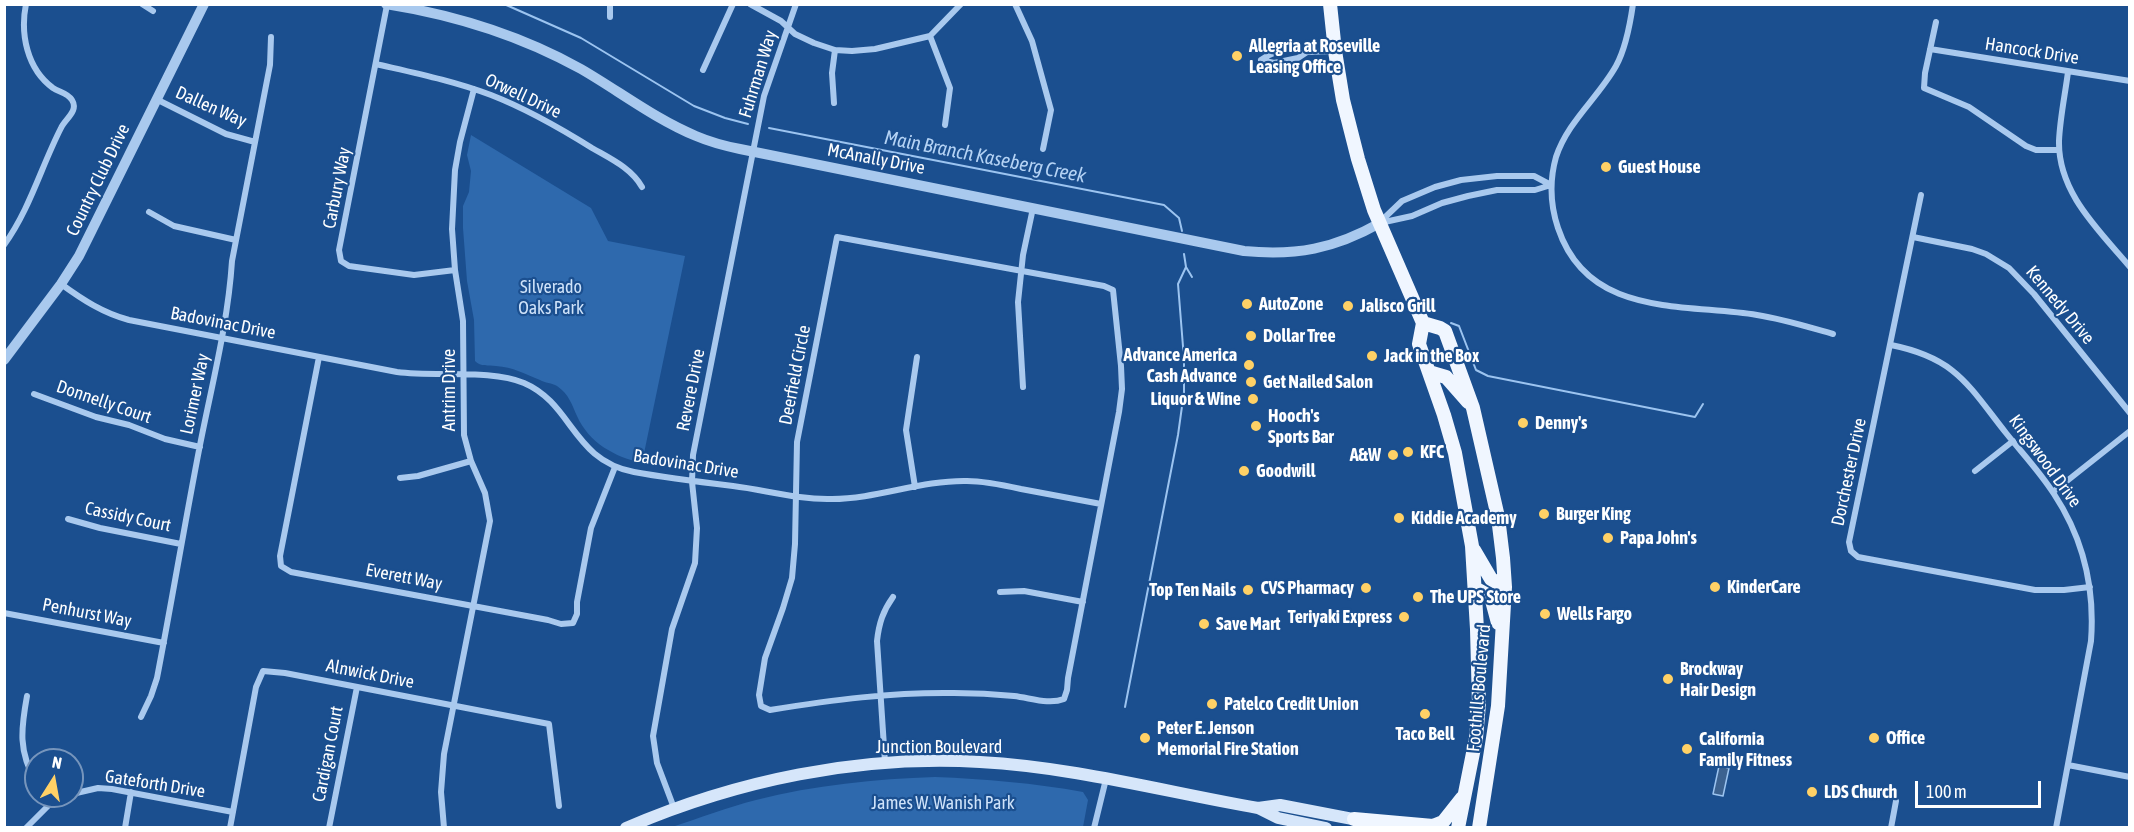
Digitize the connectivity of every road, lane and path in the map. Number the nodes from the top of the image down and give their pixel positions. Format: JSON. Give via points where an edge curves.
{"nodes":[{"id":1,"x":26,"y":4,"type":"edge"},
{"id":2,"x":142,"y":4,"type":"edge"},
{"id":3,"x":204,"y":4,"type":"edge"},
{"id":4,"x":610,"y":4,"type":"edge"},
{"id":5,"x":734,"y":4,"type":"edge"},
{"id":6,"x":750,"y":4,"type":"edge"},
{"id":7,"x":796,"y":4,"type":"edge"},
{"id":8,"x":961,"y":4,"type":"edge"},
{"id":9,"x":1015,"y":4,"type":"edge"},
{"id":10,"x":1330,"y":4,"type":"edge"},
{"id":11,"x":1633,"y":4,"type":"edge"},
{"id":12,"x":387,"y":5,"type":"edge"},
{"id":13,"x":153,"y":11,"type":"dead end"},
{"id":14,"x":610,"y":17,"type":"dead end"},
{"id":15,"x":1936,"y":22,"type":"dead end"},
{"id":16,"x":788,"y":27,"type":"junction"},
{"id":17,"x":930,"y":36,"type":"junction"},
{"id":18,"x":271,"y":37,"type":"dead end"},
{"id":19,"x":1930,"y":49,"type":"junction"},
{"id":20,"x":836,"y":50,"type":"junction"},
{"id":21,"x":1335,"y":51,"type":"junction"},
{"id":22,"x":1261,"y":60,"type":"dead end"},
{"id":23,"x":376,"y":64,"type":"junction"},
{"id":24,"x":703,"y":70,"type":"dead end"},
{"id":25,"x":2068,"y":72,"type":"junction"},
{"id":26,"x":2130,"y":81,"type":"edge"},
{"id":27,"x":474,"y":89,"type":"junction"},
{"id":28,"x":156,"y":99,"type":"junction"},
{"id":29,"x":834,"y":103,"type":"dead end"},
{"id":30,"x":945,"y":125,"type":"dead end"},
{"id":31,"x":255,"y":142,"type":"junction"},
{"id":32,"x":1043,"y":149,"type":"dead end"},
{"id":33,"x":2060,"y":150,"type":"junction"},
{"id":34,"x":754,"y":152,"type":"junction"},
{"id":35,"x":1551,"y":185,"type":"junction"},
{"id":36,"x":642,"y":187,"type":"dead end"},
{"id":37,"x":1921,"y":195,"type":"dead end"},
{"id":38,"x":1033,"y":208,"type":"junction"},
{"id":39,"x":149,"y":212,"type":"dead end"},
{"id":40,"x":1380,"y":223,"type":"junction"},
{"id":41,"x":1913,"y":237,"type":"junction"},
{"id":42,"x":236,"y":240,"type":"junction"},
{"id":43,"x":4,"y":245,"type":"edge"},
{"id":44,"x":2130,"y":267,"type":"edge"},
{"id":45,"x":455,"y":270,"type":"junction"},
{"id":46,"x":1021,"y":270,"type":"junction"},
{"id":47,"x":61,"y":284,"type":"junction"},
{"id":48,"x":1423,"y":323,"type":"junction"},
{"id":49,"x":1833,"y":334,"type":"dead end"},
{"id":50,"x":222,"y":338,"type":"junction"},
{"id":51,"x":1891,"y":345,"type":"junction"},
{"id":52,"x":6,"y":355,"type":"edge"},
{"id":53,"x":319,"y":357,"type":"junction"},
{"id":54,"x":917,"y":357,"type":"dead end"},
{"id":55,"x":1429,"y":372,"type":"junction"},
{"id":56,"x":464,"y":375,"type":"junction"},
{"id":57,"x":1023,"y":387,"type":"dead end"},
{"id":58,"x":34,"y":394,"type":"dead end"},
{"id":59,"x":1473,"y":408,"type":"junction"},
{"id":60,"x":2130,"y":413,"type":"edge"},
{"id":61,"x":2130,"y":431,"type":"edge"},
{"id":62,"x":2013,"y":441,"type":"junction"},
{"id":63,"x":200,"y":447,"type":"junction"},
{"id":64,"x":471,"y":461,"type":"junction"},
{"id":65,"x":615,"y":467,"type":"junction"},
{"id":66,"x":1975,"y":471,"type":"dead end"},
{"id":67,"x":400,"y":478,"type":"dead end"},
{"id":68,"x":692,"y":482,"type":"junction"},
{"id":69,"x":915,"y":487,"type":"junction"},
{"id":70,"x":2053,"y":492,"type":"junction"},
{"id":71,"x":795,"y":497,"type":"junction"},
{"id":72,"x":1101,"y":504,"type":"junction"},
{"id":73,"x":69,"y":519,"type":"dead end"},
{"id":74,"x":181,"y":544,"type":"junction"},
{"id":75,"x":1472,"y":546,"type":"junction"},
{"id":76,"x":1505,"y":587,"type":"junction"},
{"id":77,"x":2090,"y":587,"type":"junction"},
{"id":78,"x":1475,"y":588,"type":"junction"},
{"id":79,"x":1000,"y":592,"type":"dead end"},
{"id":80,"x":894,"y":597,"type":"dead end"},
{"id":81,"x":1083,"y":602,"type":"junction"},
{"id":82,"x":474,"y":606,"type":"junction"},
{"id":83,"x":4,"y":613,"type":"edge"},
{"id":84,"x":1502,"y":634,"type":"junction"},
{"id":85,"x":164,"y":643,"type":"junction"},
{"id":86,"x":357,"y":687,"type":"junction"},
{"id":87,"x":27,"y":696,"type":"dead end"},
{"id":88,"x":880,"y":696,"type":"junction"},
{"id":89,"x":455,"y":705,"type":"junction"},
{"id":90,"x":141,"y":717,"type":"dead end"},
{"id":91,"x":24,"y":754,"type":"edge"},
{"id":92,"x":885,"y":763,"type":"junction"},
{"id":93,"x":2068,"y":765,"type":"junction"},
{"id":94,"x":2130,"y":777,"type":"edge"},
{"id":95,"x":1106,"y":779,"type":"junction"},
{"id":96,"x":84,"y":791,"type":"edge"},
{"id":97,"x":131,"y":792,"type":"junction"},
{"id":98,"x":1465,"y":793,"type":"junction"},
{"id":99,"x":1896,"y":801,"type":"dead end"},
{"id":100,"x":559,"y":806,"type":"dead end"},
{"id":101,"x":46,"y":808,"type":"edge"},
{"id":102,"x":674,"y":808,"type":"junction"},
{"id":103,"x":1258,"y":808,"type":"junction"},
{"id":104,"x":233,"y":812,"type":"junction"},
{"id":105,"x":1354,"y":819,"type":"junction"},
{"id":106,"x":26,"y":828,"type":"edge"},
{"id":107,"x":125,"y":828,"type":"edge"},
{"id":108,"x":230,"y":828,"type":"edge"},
{"id":109,"x":329,"y":828,"type":"edge"},
{"id":110,"x":444,"y":828,"type":"edge"},
{"id":111,"x":626,"y":828,"type":"edge"},
{"id":112,"x":1094,"y":828,"type":"edge"},
{"id":113,"x":1326,"y":828,"type":"edge"},
{"id":114,"x":1394,"y":828,"type":"edge"},
{"id":115,"x":1458,"y":828,"type":"edge"},
{"id":116,"x":1479,"y":828,"type":"edge"},
{"id":117,"x":1891,"y":828,"type":"edge"},
{"id":118,"x":2056,"y":828,"type":"edge"}],
"edges":[{"from":1,"to":43,"type":"street","via":[[23,32],[27,52],[35,68],[74,105],[32,196]]},
{"from":2,"to":13,"type":"street"},
{"from":3,"to":28,"type":"street","name":"Country Club Drive"},
{"from":4,"to":14,"type":"street"},
{"from":5,"to":24,"type":"street"},
{"from":6,"to":16,"type":"street"},
{"from":7,"to":16,"type":"street","name":"Fuhrman Way"},
{"from":8,"to":17,"type":"street"},
{"from":9,"to":32,"type":"street","via":[[1032,41],[1051,110]]},
{"from":10,"to":21,"type":"main road","name":"Foothills Boulevard"},
{"from":11,"to":35,"type":"street","via":[[1617,65],[1566,134],[1556,157]]},
{"from":12,"to":23,"type":"street","name":"Carbury Way"},
{"from":12,"to":34,"type":"street","name":"McAnally Drive","via":[[492,28],[581,69],[695,136]]},
{"from":15,"to":19,"type":"street"},
{"from":16,"to":20,"type":"street","via":[[795,34]]},
{"from":16,"to":34,"type":"street","name":"Fuhrman Way","via":[[764,96]]},
{"from":17,"to":20,"type":"street","via":[[875,49]]},
{"from":17,"to":30,"type":"street","via":[[950,88]]},
{"from":18,"to":31,"type":"street","name":"Lorimer Way","via":[[270,65]]},
{"from":19,"to":25,"type":"street","name":"Hancock Drive"},
{"from":19,"to":33,"type":"street","via":[[1924,88],[1969,107],[2026,146]]},
{"from":20,"to":29,"type":"street","via":[[832,73]]},
{"from":21,"to":22,"type":"street","via":[[1307,52],[1274,63]]},
{"from":21,"to":40,"type":"main road","name":"Foothills Boulevard","via":[[1358,159]]},
{"from":23,"to":27,"type":"street","name":"Orwell Drive"},
{"from":23,"to":45,"type":"street","name":"Carbury Way","via":[[339,250],[341,261],[349,266],[414,275]]},
{"from":25,"to":26,"type":"street","name":"Hancock Drive"},
{"from":25,"to":33,"type":"street"},
{"from":27,"to":36,"type":"street","name":"Orwell Drive","via":[[559,128],[626,168]]},
{"from":27,"to":45,"type":"street","name":"Antrim Drive","via":[[455,170]]},
{"from":28,"to":31,"type":"street","name":"Dallen Way","via":[[226,134]]},
{"from":28,"to":47,"type":"street","name":"Country Club Drive","via":[[84,247]]},
{"from":31,"to":42,"type":"street","name":"Lorimer Way"},
{"from":33,"to":44,"type":"street","via":[[2065,177],[2082,210]]},
{"from":34,"to":38,"type":"street","name":"McAnally Drive"},
{"from":34,"to":68,"type":"street","name":"Revere Drive","via":[[693,455]]},
{"from":35,"to":40,"type":"street","name":"McAnally Drive","via":[[1468,196]]},
{"from":35,"to":40,"type":"street","name":"McAnally Drive","via":[[1534,176],[1461,180],[1402,201]]},
{"from":35,"to":49,"type":"street","via":[[1552,210],[1573,258],[1588,275],[1625,297],[1651,304],[1760,315]]},
{"from":37,"to":41,"type":"street","name":"Dorchester Drive"},
{"from":38,"to":40,"type":"street","name":"McAnally Drive","via":[[1273,254],[1320,248]]},
{"from":38,"to":46,"type":"street"},
{"from":39,"to":42,"type":"street","via":[[174,226]]},
{"from":40,"to":48,"type":"main road","name":"Foothills Boulevard"},
{"from":41,"to":51,"type":"street","name":"Dorchester Drive"},
{"from":41,"to":60,"type":"street","name":"Kennedy Drive","via":[[1972,249],[2009,268]]},
{"from":42,"to":50,"type":"street","name":"Lorimer Way"},
{"from":45,"to":56,"type":"street","name":"Antrim Drive","via":[[463,321]]},
{"from":46,"to":57,"type":"street","via":[[1018,302]]},
{"from":46,"to":71,"type":"street","name":"Deerfield Circle","via":[[837,237],[797,442]]},
{"from":46,"to":72,"type":"street","name":"Deerfield Circle","via":[[1113,290],[1122,389]]},
{"from":47,"to":50,"type":"street","name":"Badovinac Drive","via":[[114,316]]},
{"from":47,"to":52,"type":"street","name":"Country Club Drive"},
{"from":48,"to":55,"type":"main road","name":"Foothills Boulevard","via":[[1419,344]]},
{"from":48,"to":59,"type":"main road","name":"Foothills Boulevard","via":[[1443,329]]},
{"from":50,"to":53,"type":"street","name":"Badovinac Drive"},
{"from":50,"to":63,"type":"street","name":"Lorimer Way"},
{"from":51,"to":62,"type":"street","name":"Kingswood Drive","via":[[1927,354],[1956,372]]},
{"from":51,"to":77,"type":"street","name":"Dorchester Drive","via":[[1849,542],[1851,551],[1858,557],[2036,590]]},
{"from":53,"to":56,"type":"street","name":"Badovinac Drive","via":[[415,374]]},
{"from":53,"to":82,"type":"street","name":"Everett Way","via":[[280,566],[291,572]]},
{"from":54,"to":69,"type":"street","via":[[906,430]]},
{"from":55,"to":59,"type":"main road","via":[[1446,377]]},
{"from":55,"to":75,"type":"main road","name":"Foothills Boulevard","via":[[1455,453]]},
{"from":56,"to":64,"type":"street","name":"Antrim Drive","via":[[464,435]]},
{"from":56,"to":65,"type":"street","name":"Badovinac Drive","via":[[511,379],[537,390],[559,410],[581,442]]},
{"from":58,"to":63,"type":"street","name":"Donnelly Court","via":[[165,440]]},
{"from":59,"to":76,"type":"main road","name":"Foothills Boulevard","via":[[1498,518]]},
{"from":61,"to":70,"type":"street"},
{"from":62,"to":66,"type":"street"},
{"from":62,"to":70,"type":"street","name":"Kingswood Drive"},
{"from":63,"to":74,"type":"street","name":"Lorimer Way"},
{"from":64,"to":67,"type":"street"},
{"from":64,"to":82,"type":"street","name":"Antrim Drive","via":[[485,493],[490,521]]},
{"from":65,"to":68,"type":"street","name":"Badovinac Drive"},
{"from":65,"to":82,"type":"street","name":"Everett Way","via":[[591,528],[573,623],[561,624]]},
{"from":68,"to":71,"type":"street","name":"Badovinac Drive"},
{"from":68,"to":102,"type":"street","name":"Revere Drive","via":[[697,528],[695,563],[672,629],[653,736],[657,764]]},
{"from":69,"to":71,"type":"street","name":"Badovinac Drive","via":[[852,498]]},
{"from":69,"to":72,"type":"street","name":"Badovinac Drive","via":[[956,481],[987,482]]},
{"from":70,"to":77,"type":"street","name":"Kingswood Drive","via":[[2076,536]]},
{"from":71,"to":88,"type":"street","name":"Deerfield Circle","via":[[792,578],[765,658],[761,706],[770,710]]},
{"from":72,"to":81,"type":"street","name":"Deerfield Circle"},
{"from":73,"to":74,"type":"street","name":"Cassidy Court"},
{"from":74,"to":85,"type":"street","name":"Lorimer Way"},
{"from":75,"to":76,"type":"main road","via":[[1491,579]]},
{"from":75,"to":78,"type":"main road","name":"Foothills Boulevard"},
{"from":76,"to":84,"type":"main road","name":"Foothills Boulevard"},
{"from":77,"to":93,"type":"street","name":"Kingswood Drive","via":[[2091,641]]},
{"from":78,"to":84,"type":"main road","via":[[1491,597]]},
{"from":78,"to":98,"type":"main road","name":"Foothills Boulevard","via":[[1479,704]]},
{"from":79,"to":81,"type":"street","via":[[1024,591]]},
{"from":80,"to":88,"type":"street","via":[[879,625]]},
{"from":81,"to":88,"type":"street","name":"Deerfield Circle","via":[[1064,699],[1054,703],[954,693]]},
{"from":82,"to":89,"type":"street","name":"Antrim Drive"},
{"from":83,"to":85,"type":"street","name":"Penhurst Way"},
{"from":84,"to":116,"type":"main road","name":"Foothills Boulevard","via":[[1498,706]]},
{"from":85,"to":90,"type":"street","name":"Lorimer Way","via":[[151,696]]},
{"from":86,"to":89,"type":"street","name":"Alnwick Drive"},
{"from":86,"to":104,"type":"street","name":"Alnwick Drive","via":[[263,671],[256,687]]},
{"from":86,"to":109,"type":"street","name":"Cardigan Court"},
{"from":87,"to":91,"type":"street","via":[[22,731]]},
{"from":88,"to":92,"type":"street"},
{"from":89,"to":100,"type":"street","name":"Alnwick Drive","via":[[549,724]]},
{"from":89,"to":110,"type":"street","name":"Antrim Drive","via":[[442,773]]},
{"from":92,"to":95,"type":"main road","name":"Junction Boulevard","via":[[980,762]]},
{"from":92,"to":102,"type":"main road","name":"Junction Boulevard","via":[[739,787]]},
{"from":93,"to":94,"type":"street"},
{"from":93,"to":118,"type":"street","name":"Kingswood Drive"},
{"from":95,"to":103,"type":"main road","name":"Junction Boulevard"},
{"from":95,"to":112,"type":"street"},
{"from":96,"to":97,"type":"street","name":"Gateforth Drive","via":[[98,788]]},
{"from":97,"to":104,"type":"street","name":"Gateforth Drive"},
{"from":97,"to":107,"type":"street"},
{"from":98,"to":105,"type":"main road","via":[[1443,822],[1433,826]]},
{"from":98,"to":115,"type":"main road","name":"Foothills Boulevard"},
{"from":99,"to":117,"type":"street"},
{"from":101,"to":106,"type":"street"},
{"from":102,"to":111,"type":"main road","name":"Junction Boulevard"},
{"from":103,"to":105,"type":"main road","name":"Junction Boulevard","via":[[1280,805]]},
{"from":103,"to":113,"type":"main road","name":"Junction Boulevard","via":[[1278,818]]},
{"from":104,"to":108,"type":"street","name":"Alnwick Drive"},
{"from":105,"to":114,"type":"main road","name":"Junction Boulevard"}]}
